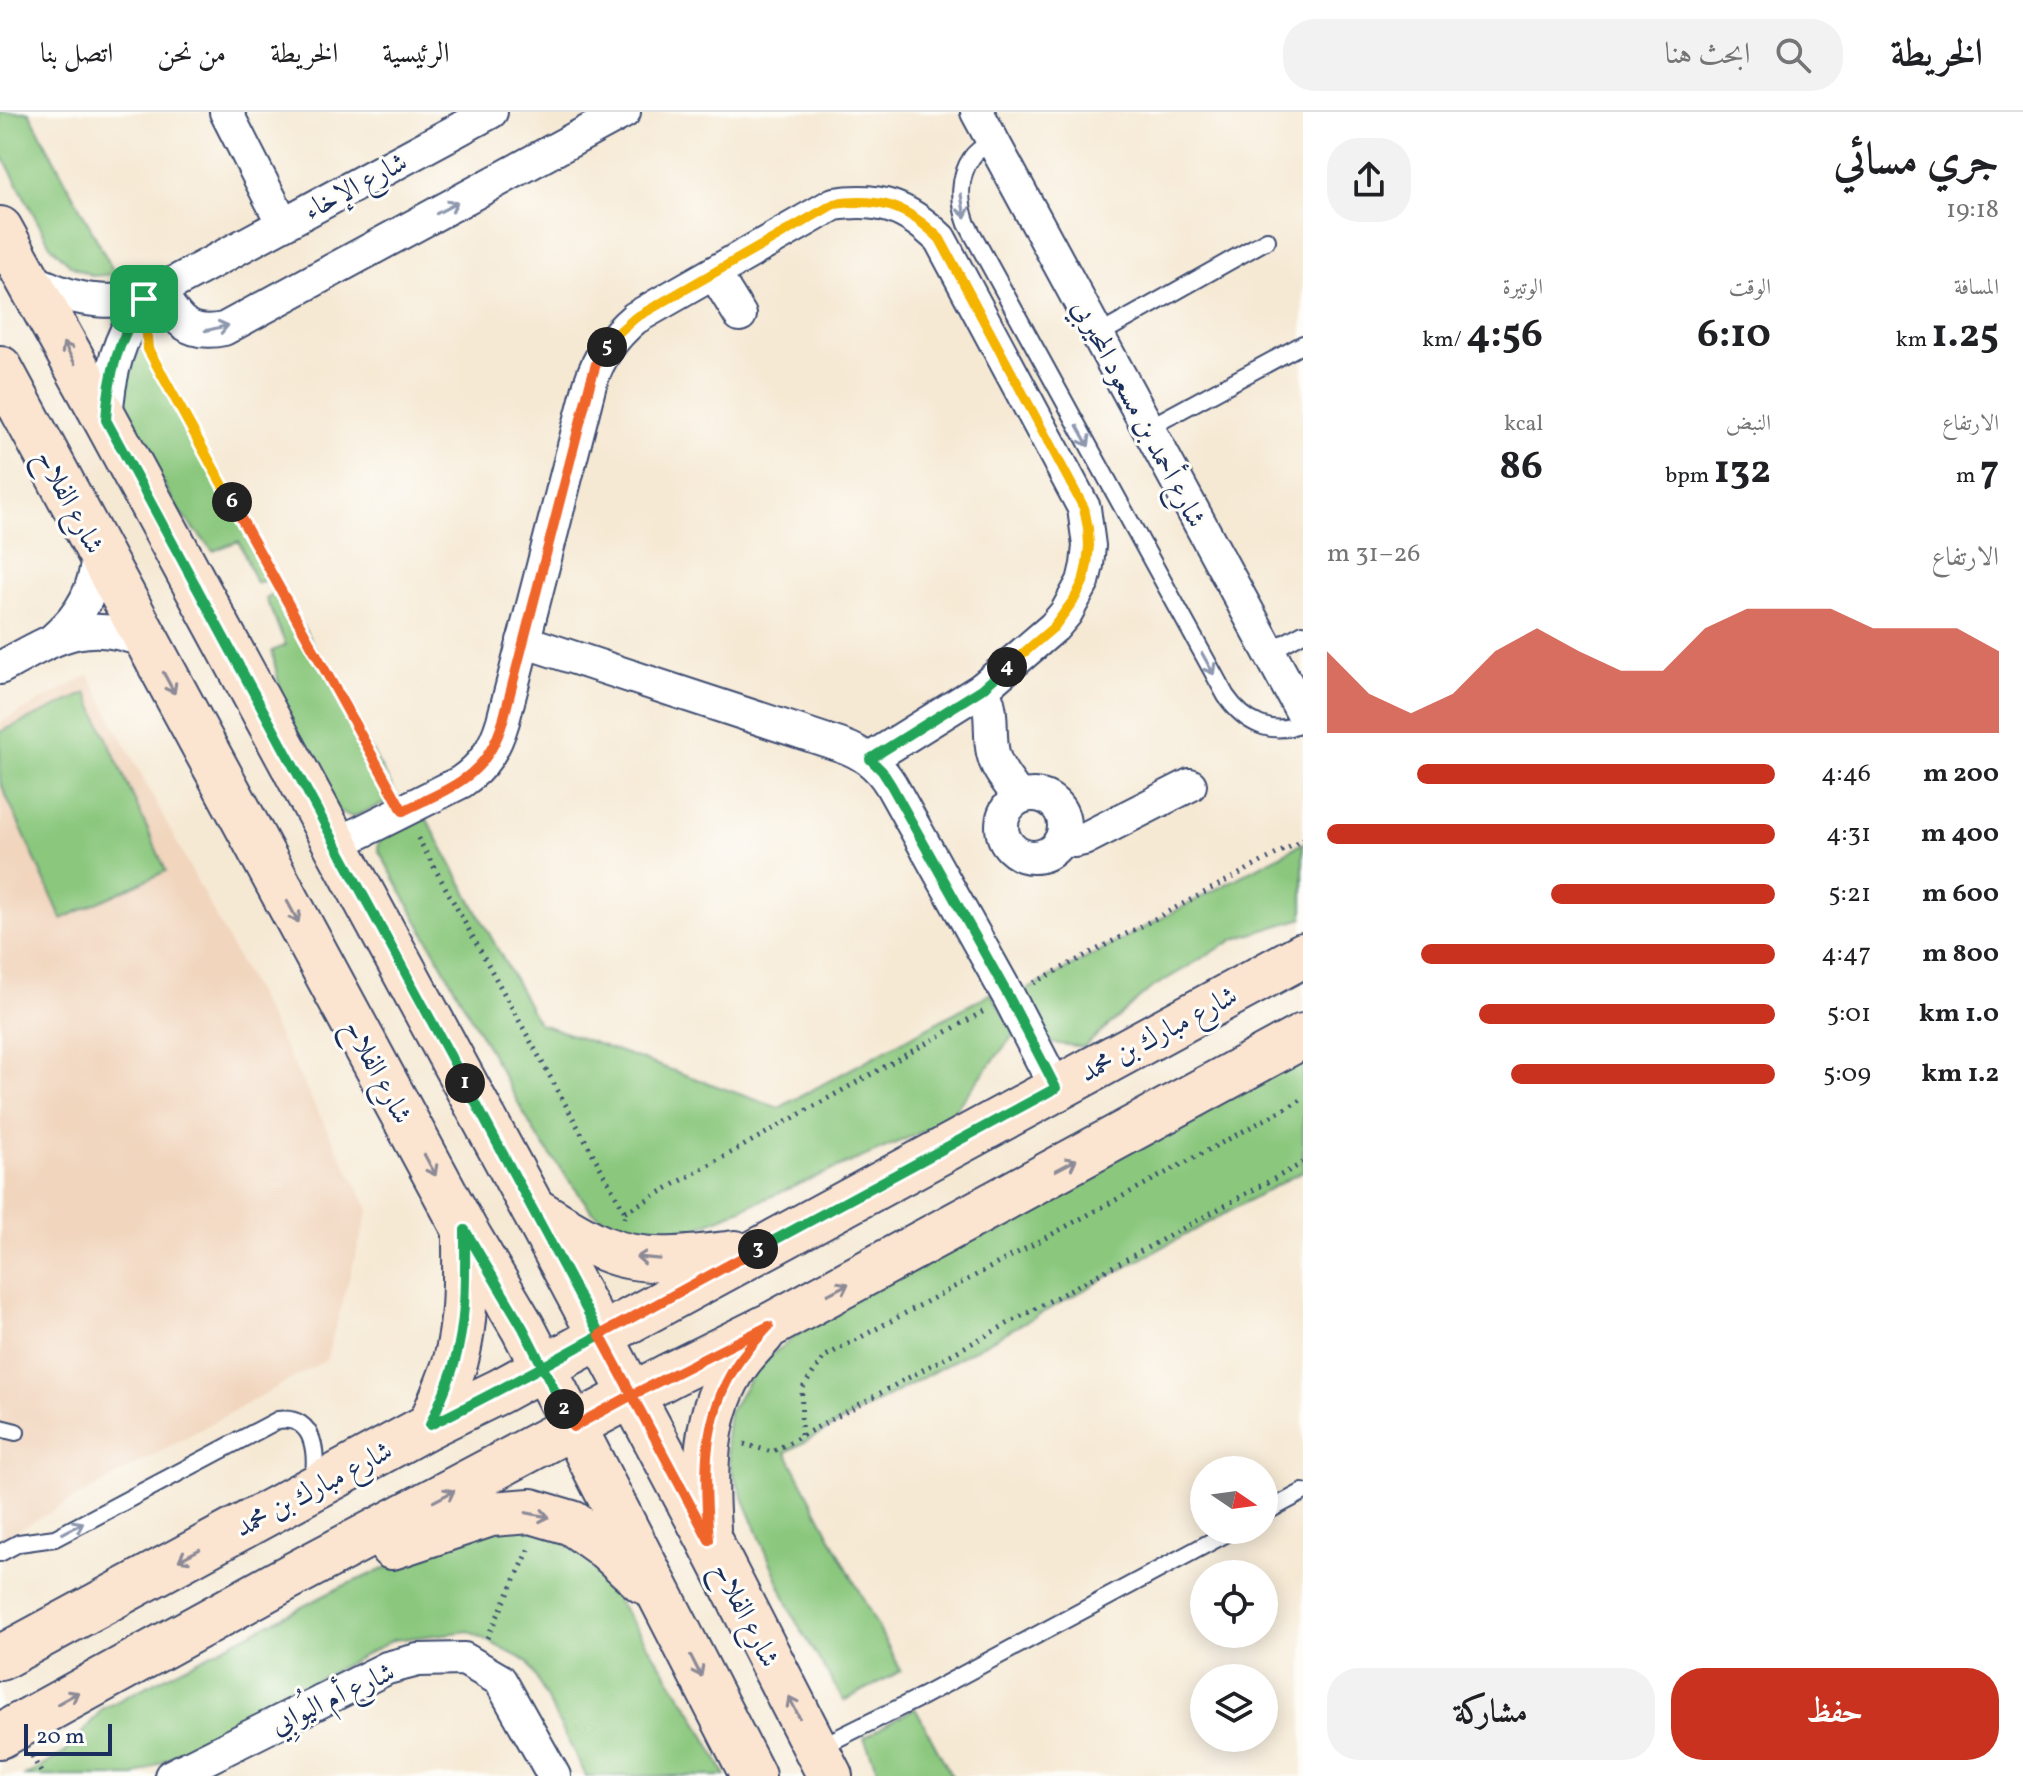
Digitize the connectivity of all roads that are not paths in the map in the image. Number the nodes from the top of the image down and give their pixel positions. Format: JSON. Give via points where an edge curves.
{"nodes":[{"id":1,"x":226,"y":112,"type":"edge"},
{"id":2,"x":624,"y":112,"type":"edge"},
{"id":3,"x":475,"y":116,"type":"edge"},
{"id":4,"x":986,"y":121,"type":"edge"},
{"id":5,"x":283,"y":224,"type":"junction"},
{"id":6,"x":0,"y":229,"type":"edge"},
{"id":7,"x":1267,"y":240,"type":"dead end"},
{"id":8,"x":714,"y":273,"type":"junction"},
{"id":9,"x":26,"y":277,"type":"junction"},
{"id":10,"x":152,"y":294,"type":"junction"},
{"id":11,"x":740,"y":315,"type":"dead end"},
{"id":12,"x":1098,"y":335,"type":"junction"},
{"id":13,"x":1303,"y":344,"type":"edge"},
{"id":14,"x":4,"y":379,"type":"edge"},
{"id":15,"x":106,"y":420,"type":"junction"},
{"id":16,"x":1148,"y":428,"type":"junction"},
{"id":17,"x":98,"y":553,"type":"junction"},
{"id":18,"x":1303,"y":633,"type":"edge"},
{"id":19,"x":55,"y":638,"type":"junction"},
{"id":20,"x":523,"y":641,"type":"junction"},
{"id":21,"x":148,"y":643,"type":"junction"},
{"id":22,"x":1270,"y":651,"type":"junction"},
{"id":23,"x":0,"y":668,"type":"edge"},
{"id":24,"x":982,"y":689,"type":"junction"},
{"id":25,"x":1303,"y":714,"type":"edge"},
{"id":26,"x":1303,"y":722,"type":"edge"},
{"id":27,"x":870,"y":759,"type":"junction"},
{"id":28,"x":1190,"y":785,"type":"dead end"},
{"id":29,"x":1019,"y":797,"type":"junction"},
{"id":30,"x":1062,"y":840,"type":"junction"},
{"id":31,"x":335,"y":845,"type":"junction"},
{"id":32,"x":1303,"y":955,"type":"edge"},
{"id":33,"x":1303,"y":1036,"type":"edge"},
{"id":34,"x":1056,"y":1088,"type":"junction"},
{"id":35,"x":533,"y":1209,"type":"junction"},
{"id":36,"x":465,"y":1230,"type":"junction"},
{"id":37,"x":754,"y":1251,"type":"junction"},
{"id":38,"x":769,"y":1326,"type":"junction"},
{"id":39,"x":600,"y":1335,"type":"junction"},
{"id":40,"x":543,"y":1366,"type":"junction"},
{"id":41,"x":632,"y":1395,"type":"junction"},
{"id":42,"x":430,"y":1425,"type":"junction"},
{"id":43,"x":573,"y":1427,"type":"junction"},
{"id":44,"x":312,"y":1489,"type":"junction"},
{"id":45,"x":1303,"y":1492,"type":"edge"},
{"id":46,"x":1278,"y":1505,"type":"edge"},
{"id":47,"x":709,"y":1540,"type":"junction"},
{"id":48,"x":1207,"y":1544,"type":"edge"},
{"id":49,"x":0,"y":1553,"type":"edge"},
{"id":50,"x":276,"y":1584,"type":"junction"},
{"id":51,"x":660,"y":1596,"type":"junction"},
{"id":52,"x":0,"y":1619,"type":"edge"},
{"id":53,"x":50,"y":1631,"type":"junction"},
{"id":54,"x":0,"y":1658,"type":"edge"},
{"id":55,"x":0,"y":1736,"type":"edge"},
{"id":56,"x":823,"y":1763,"type":"edge"},
{"id":57,"x":203,"y":1768,"type":"edge"},
{"id":58,"x":171,"y":1776,"type":"edge"},
{"id":59,"x":554,"y":1776,"type":"edge"},
{"id":60,"x":753,"y":1776,"type":"edge"}],
"edges":[{"from":1,"to":5,"type":"street","name":"شارع الإخاء"},
{"from":10,"to":2,"type":"street","one_way":true,"via":[[183,324],[204,331],[224,329]]},
{"from":3,"to":5,"type":"street","name":"شارع الإخاء"},
{"from":4,"to":12,"type":"street","name":"شارع أحمد بن مسعود المحيربي"},
{"from":4,"to":26,"type":"lane","one_way":true,"via":[[962,182],[967,224],[1226,696],[1259,725],[1290,728]]},
{"from":5,"to":10,"type":"street","name":"شارع الإخاء"},
{"from":6,"to":9,"type":"main road","name":"شارع الفلاح"},
{"from":7,"to":12,"type":"lane"},
{"from":8,"to":11,"type":"street"},
{"from":8,"to":20,"type":"street","via":[[635,318],[596,364]]},
{"from":8,"to":24,"type":"street","via":[[834,204],[853,201],[873,201],[909,213],[940,239],[1084,508],[1088,528],[1083,582],[1066,613]]},
{"from":9,"to":10,"type":"street","name":"شارع الإخاء","via":[[83,300],[114,302]]},
{"from":15,"to":9,"type":"main road","name":"شارع الفلاح","one_way":true},
{"from":10,"to":15,"type":"street","via":[[128,326],[116,356]]},
{"from":12,"to":16,"type":"street","name":"شارع أحمد بن مسعود المحيربي"},
{"from":13,"to":16,"type":"lane"},
{"from":14,"to":17,"type":"main road","name":"شارع الفلاح"},
{"from":15,"to":31,"type":"main road","name":"شارع الفلاح"},
{"from":16,"to":22,"type":"street","name":"شارع أحمد بن مسعود المحيربي"},
{"from":17,"to":19,"type":"street","via":[[86,600]]},
{"from":17,"to":21,"type":"main road","name":"شارع الفلاح"},
{"from":18,"to":22,"type":"lane"},
{"from":19,"to":21,"type":"street","via":[[102,631]]},
{"from":19,"to":23,"type":"street"},
{"from":20,"to":27,"type":"street"},
{"from":20,"to":31,"type":"street","via":[[499,735],[486,760],[461,782]]},
{"from":21,"to":36,"type":"main road","name":"شارع الفلاح","one_way":true},
{"from":22,"to":25,"type":"street","name":"شارع أحمد بن مسعود المحيربي"},
{"from":24,"to":27,"type":"street"},
{"from":24,"to":29,"type":"street","via":[[990,704],[995,760]]},
{"from":27,"to":34,"type":"street","via":[[891,785]]},
{"from":28,"to":30,"type":"street","via":[[1084,839]]},
{"from":29,"to":30,"type":"street","via":[[1041,796],[1059,808]]},
{"from":29,"to":30,"type":"street","via":[[1001,824],[1007,845],[1036,858]]},
{"from":31,"to":35,"type":"main road","name":"شارع الفلاح"},
{"from":32,"to":34,"type":"main road","name":"شارع مبارك بن محمد"},
{"from":38,"to":33,"type":"main road","one_way":true},
{"from":34,"to":37,"type":"main road","name":"شارع مبارك بن محمد"},
{"from":37,"to":35,"type":"main road","one_way":true,"via":[[677,1259],[634,1256],[608,1250]]},
{"from":35,"to":39,"type":"main road","name":"شارع الفلاح"},
{"from":36,"to":40,"type":"main road","name":"شارع الفلاح"},
{"from":36,"to":42,"type":"main road","via":[[460,1340]]},
{"from":37,"to":39,"type":"main road","name":"شارع مبارك بن محمد"},
{"from":38,"to":41,"type":"main road"},
{"from":38,"to":47,"type":"main road","via":[[737,1363],[718,1399],[704,1484]]},
{"from":39,"to":40,"type":"main road","name":"شارع مبارك بن محمد"},
{"from":39,"to":41,"type":"main road","name":"شارع الفلاح"},
{"from":40,"to":42,"type":"main road","name":"شارع مبارك بن محمد"},
{"from":40,"to":43,"type":"main road","name":"شارع الفلاح"},
{"from":41,"to":43,"type":"main road"},
{"from":41,"to":47,"type":"main road","name":"شارع الفلاح"},
{"from":42,"to":44,"type":"main road","name":"شارع مبارك بن محمد"},
{"from":50,"to":43,"type":"main road","one_way":true},
{"from":43,"to":51,"type":"main road","name":"شارع الفلاح"},
{"from":49,"to":44,"type":"lane","one_way":true,"via":[[25,1542],[55,1538],[278,1420],[295,1421],[311,1438]]},
{"from":44,"to":53,"type":"main road","name":"شارع مبارك بن محمد","one_way":true},
{"from":45,"to":46,"type":"lane"},
{"from":56,"to":47,"type":"main road","name":"شارع الفلاح","one_way":true},
{"from":48,"to":56,"type":"lane","via":[[923,1696]]},
{"from":50,"to":51,"type":"main road","one_way":true,"via":[[491,1514],[531,1511],[572,1523]]},
{"from":55,"to":50,"type":"main road","one_way":true},
{"from":51,"to":60,"type":"main road","name":"شارع الفلاح","one_way":true},
{"from":52,"to":53,"type":"main road"},
{"from":53,"to":54,"type":"main road","name":"شارع مبارك بن محمد"},
{"from":57,"to":58,"type":"street","name":"شارع أم اليُوابِي"},
{"from":57,"to":59,"type":"street","name":"شارع أم اليُوابِي","via":[[387,1668],[418,1660],[464,1659],[500,1680]]}]}
